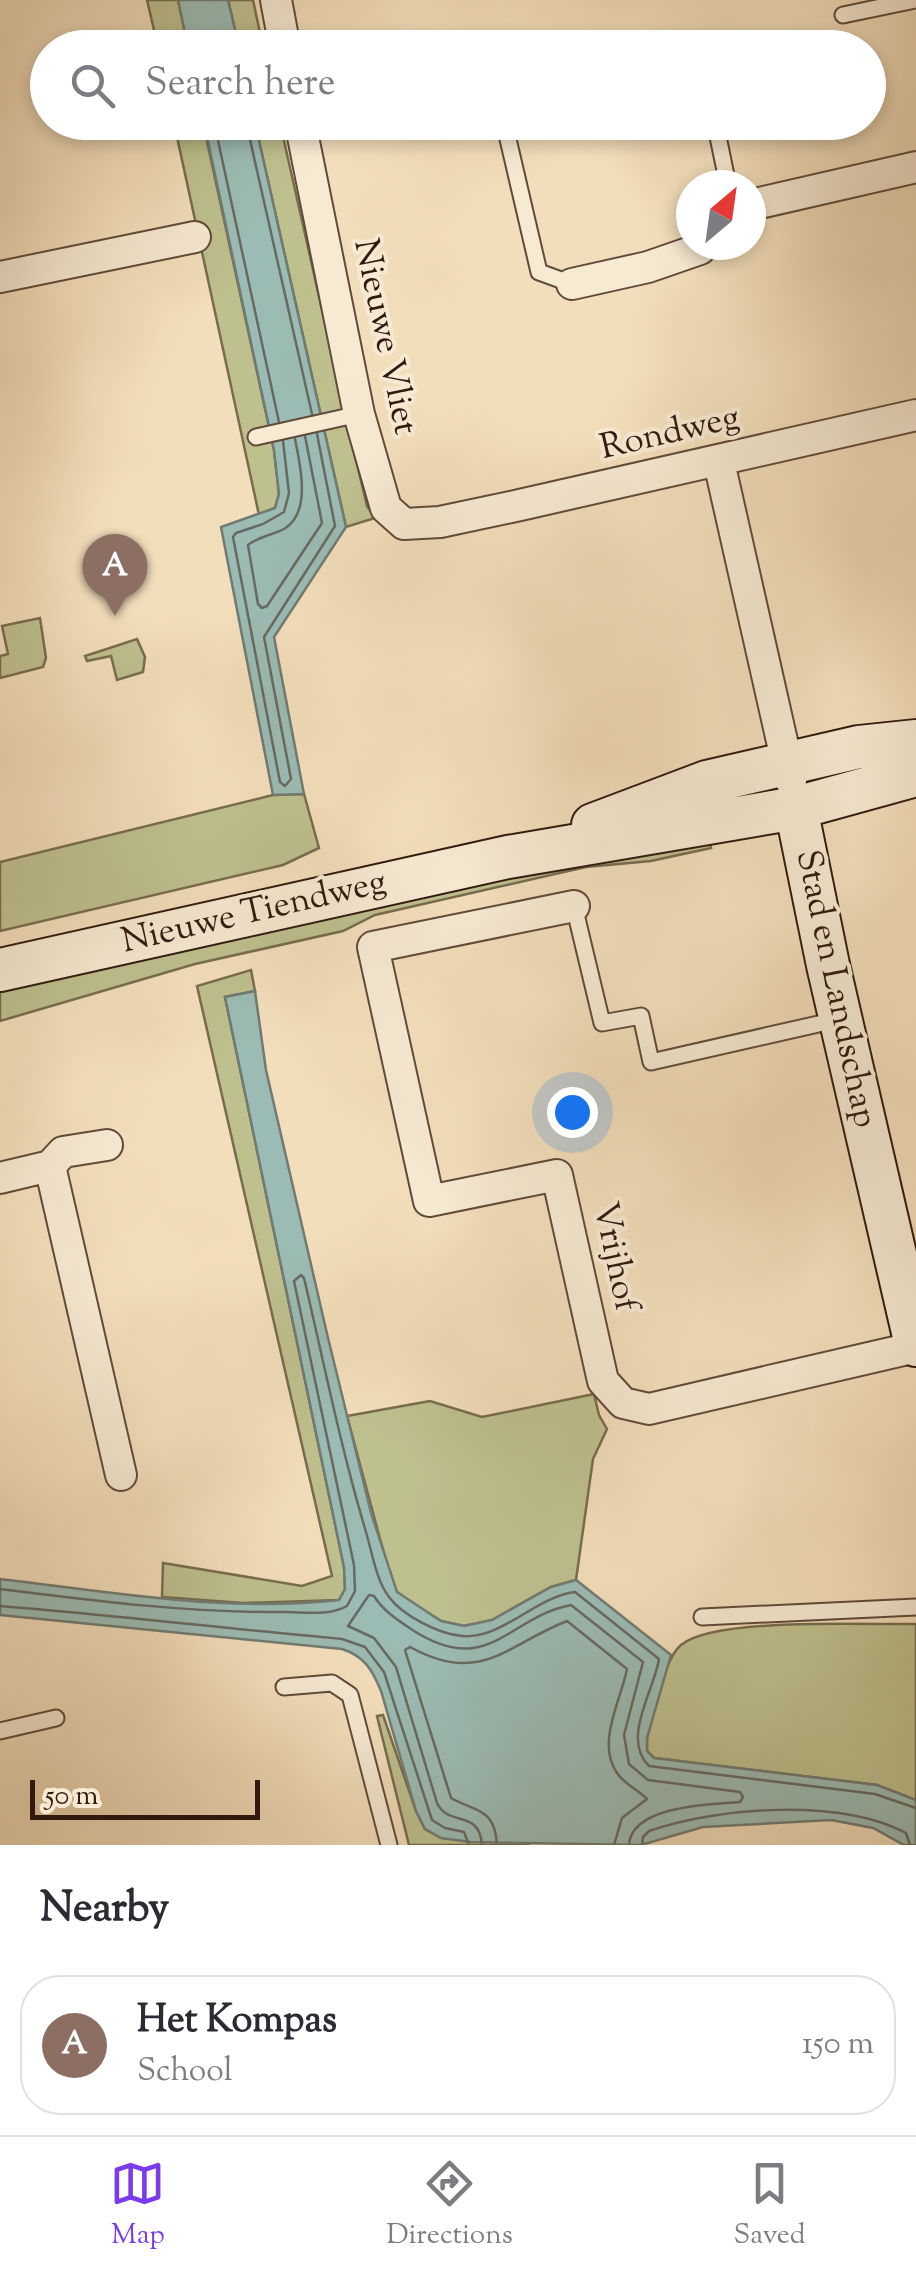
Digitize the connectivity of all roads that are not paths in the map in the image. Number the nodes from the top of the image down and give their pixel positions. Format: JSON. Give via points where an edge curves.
{"nodes":[{"id":1,"x":276,"y":0,"type":"edge"},
{"id":2,"x":915,"y":0,"type":"edge"},
{"id":3,"x":843,"y":15,"type":"dead end"},
{"id":4,"x":282,"y":30,"type":"edge"},
{"id":5,"x":303,"y":140,"type":"edge"},
{"id":6,"x":508,"y":140,"type":"edge"},
{"id":7,"x":719,"y":140,"type":"edge"},
{"id":8,"x":916,"y":168,"type":"edge"},
{"id":9,"x":725,"y":170,"type":"edge"},
{"id":10,"x":766,"y":202,"type":"edge"},
{"id":11,"x":195,"y":236,"type":"dead end"},
{"id":12,"x":676,"y":258,"type":"edge"},
{"id":13,"x":0,"y":277,"type":"edge"},
{"id":14,"x":572,"y":284,"type":"joint"},
{"id":15,"x":916,"y":415,"type":"edge"},
{"id":16,"x":348,"y":416,"type":"junction"},
{"id":17,"x":256,"y":436,"type":"dead end"},
{"id":18,"x":718,"y":462,"type":"junction"},
{"id":19,"x":440,"y":522,"type":"joint"},
{"id":20,"x":916,"y":741,"type":"edge"},
{"id":21,"x":787,"y":762,"type":"junction"},
{"id":22,"x":916,"y":775,"type":"edge"},
{"id":23,"x":796,"y":808,"type":"junction"},
{"id":24,"x":508,"y":857,"type":"junction"},
{"id":25,"x":574,"y":906,"type":"joint"},
{"id":26,"x":0,"y":970,"type":"edge"},
{"id":27,"x":841,"y":1018,"type":"junction"},
{"id":28,"x":107,"y":1145,"type":"dead end"},
{"id":29,"x":50,"y":1166,"type":"junction"},
{"id":30,"x":0,"y":1178,"type":"edge"},
{"id":31,"x":916,"y":1346,"type":"edge"},
{"id":32,"x":121,"y":1475,"type":"dead end"},
{"id":33,"x":916,"y":1607,"type":"edge"},
{"id":34,"x":702,"y":1617,"type":"dead end"},
{"id":35,"x":284,"y":1688,"type":"dead end"},
{"id":36,"x":56,"y":1718,"type":"dead end"},
{"id":37,"x":0,"y":1731,"type":"edge"},
{"id":38,"x":388,"y":1845,"type":"edge"}],
"edges":[{"from":1,"to":4,"type":"street"},
{"from":2,"to":3,"type":"lane"},
{"from":5,"to":16,"type":"street","name":"Nieuwe Vliet"},
{"from":6,"to":14,"type":"lane","via":[[539,272]]},
{"from":7,"to":9,"type":"lane"},
{"from":8,"to":10,"type":"street"},
{"from":11,"to":13,"type":"street"},
{"from":12,"to":14,"type":"street"},
{"from":15,"to":18,"type":"street","name":"Rondweg"},
{"from":16,"to":17,"type":"lane"},
{"from":16,"to":19,"type":"street","name":"Nieuwe Vliet","via":[[386,508],[404,524]]},
{"from":18,"to":19,"type":"street","name":"Rondweg"},
{"from":18,"to":21,"type":"street"},
{"from":20,"to":21,"type":"street","name":"Nieuwe Tiendweg"},
{"from":21,"to":23,"type":"street"},
{"from":21,"to":24,"type":"street","name":"Nieuwe Tiendweg","via":[[707,782]]},
{"from":22,"to":23,"type":"street","name":"Nieuwe Tiendweg"},
{"from":23,"to":24,"type":"street","name":"Nieuwe Tiendweg"},
{"from":23,"to":27,"type":"street","name":"Stad en Landschap"},
{"from":24,"to":26,"type":"street","name":"Nieuwe Tiendweg"},
{"from":25,"to":27,"type":"lane","via":[[602,1023],[641,1016],[651,1062]]},
{"from":25,"to":31,"type":"street","name":"Vrijhof","via":[[373,947],[429,1202],[558,1175],[603,1381],[623,1403],[649,1410]]},
{"from":27,"to":31,"type":"street","name":"Stad en Landschap"},
{"from":28,"to":29,"type":"street","via":[[63,1152]]},
{"from":29,"to":30,"type":"street"},
{"from":29,"to":32,"type":"street"},
{"from":33,"to":34,"type":"lane"},
{"from":35,"to":38,"type":"lane","via":[[332,1683],[350,1695]]},
{"from":36,"to":37,"type":"lane"}]}
